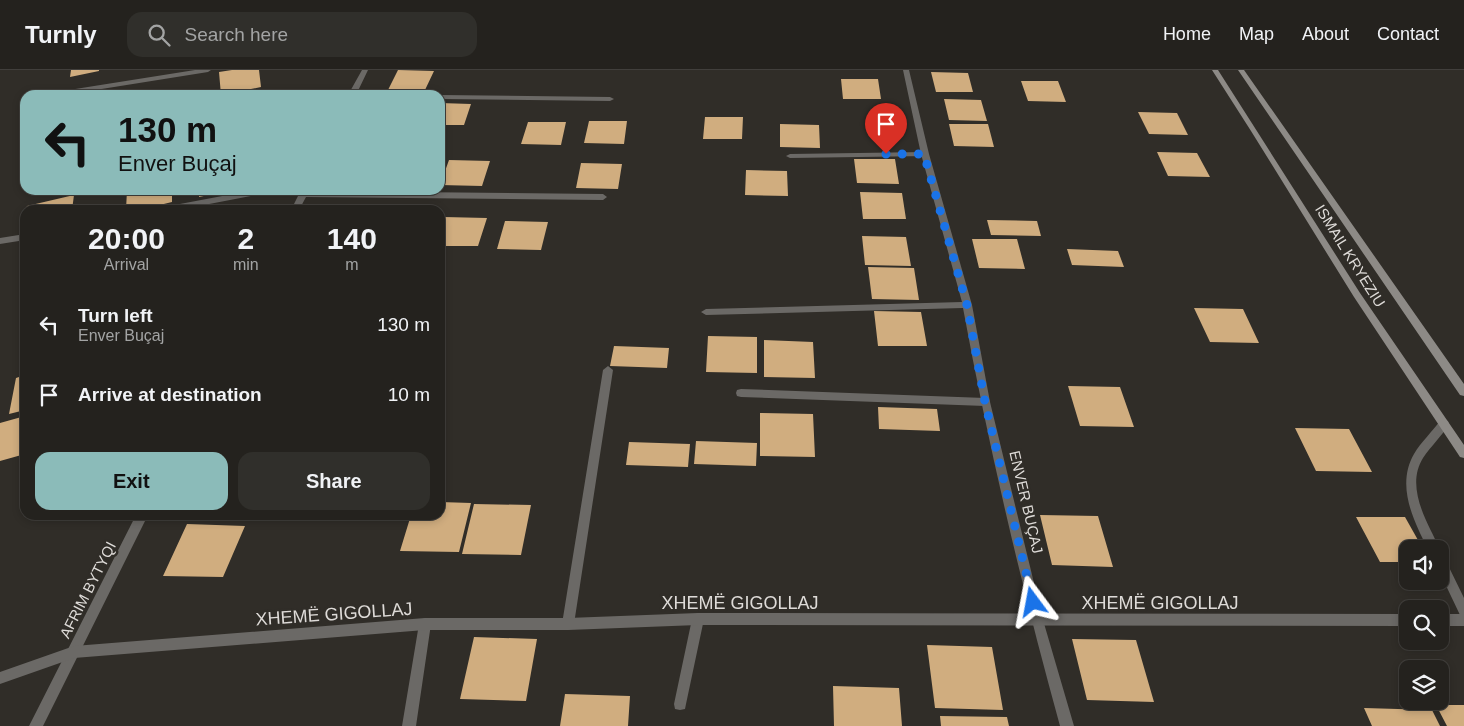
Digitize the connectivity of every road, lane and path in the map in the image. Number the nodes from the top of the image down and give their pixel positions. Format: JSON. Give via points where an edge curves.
{"nodes":[{"id":1,"x":208,"y":70,"type":"edge"},
{"id":2,"x":365,"y":70,"type":"edge"},
{"id":3,"x":906,"y":70,"type":"edge"},
{"id":4,"x":1215,"y":70,"type":"edge"},
{"id":5,"x":1241,"y":70,"type":"edge"},
{"id":6,"x":82,"y":90,"type":"edge"},
{"id":7,"x":355,"y":90,"type":"edge"},
{"id":8,"x":445,"y":98,"type":"edge"},
{"id":9,"x":610,"y":99,"type":"dead end"},
{"id":10,"x":924,"y":154,"type":"junction"},
{"id":11,"x":790,"y":156,"type":"dead end"},
{"id":12,"x":445,"y":194,"type":"edge"},
{"id":13,"x":242,"y":195,"type":"edge"},
{"id":14,"x":603,"y":197,"type":"dead end"},
{"id":15,"x":190,"y":205,"type":"edge"},
{"id":16,"x":20,"y":238,"type":"edge"},
{"id":17,"x":0,"y":242,"type":"edge"},
{"id":18,"x":967,"y":305,"type":"junction"},
{"id":19,"x":706,"y":312,"type":"dead end"},
{"id":20,"x":608,"y":370,"type":"dead end"},
{"id":21,"x":1464,"y":392,"type":"edge"},
{"id":22,"x":741,"y":393,"type":"dead end"},
{"id":23,"x":985,"y":402,"type":"junction"},
{"id":24,"x":1444,"y":424,"type":"junction"},
{"id":25,"x":1464,"y":454,"type":"edge"},
{"id":26,"x":140,"y":520,"type":"edge"},
{"id":27,"x":1430,"y":540,"type":"edge"},
{"id":28,"x":1449,"y":580,"type":"edge"},
{"id":29,"x":1464,"y":611,"type":"edge"},
{"id":30,"x":698,"y":619,"type":"junction"},
{"id":31,"x":1037,"y":620,"type":"junction"},
{"id":32,"x":1399,"y":620,"type":"edge"},
{"id":33,"x":1449,"y":620,"type":"edge"},
{"id":34,"x":1464,"y":620,"type":"edge"},
{"id":35,"x":425,"y":624,"type":"junction"},
{"id":36,"x":568,"y":624,"type":"junction"},
{"id":37,"x":74,"y":652,"type":"junction"},
{"id":38,"x":0,"y":678,"type":"edge"},
{"id":39,"x":680,"y":704,"type":"dead end"},
{"id":40,"x":36,"y":726,"type":"edge"},
{"id":41,"x":409,"y":726,"type":"edge"},
{"id":42,"x":1066,"y":726,"type":"edge"}],
"edges":[{"from":1,"to":6,"type":"street"},
{"from":2,"to":7,"type":"street"},
{"from":3,"to":10,"type":"street","name":"ENVER BUÇAJ"},
{"from":4,"to":24,"type":"main road","name":"ISMAIL KRYEZIU","via":[[1357,295]]},
{"from":5,"to":21,"type":"main road","name":"ISMAIL KRYEZIU"},
{"from":8,"to":9,"type":"street"},
{"from":10,"to":11,"type":"street"},
{"from":10,"to":18,"type":"street","name":"ENVER BUÇAJ"},
{"from":12,"to":14,"type":"street"},
{"from":13,"to":15,"type":"street"},
{"from":16,"to":17,"type":"street"},
{"from":18,"to":19,"type":"street"},
{"from":18,"to":23,"type":"street","name":"ENVER BUÇAJ"},
{"from":20,"to":36,"type":"street"},
{"from":22,"to":23,"type":"street"},
{"from":23,"to":31,"type":"street","name":"ENVER BUÇAJ"},
{"from":24,"to":25,"type":"main road","name":"ISMAIL KRYEZIU"},
{"from":24,"to":27,"type":"street","via":[[1421,453],[1412,479],[1414,506]]},
{"from":26,"to":37,"type":"street","name":"AFRIM BYTYQI"},
{"from":28,"to":29,"type":"street"},
{"from":30,"to":31,"type":"street","name":"XHEMË GIGOLLAJ"},
{"from":30,"to":36,"type":"street","name":"XHEMË GIGOLLAJ"},
{"from":30,"to":39,"type":"street"},
{"from":31,"to":32,"type":"street","name":"XHEMË GIGOLLAJ"},
{"from":31,"to":42,"type":"street","name":"ENVER BUÇAJ"},
{"from":33,"to":34,"type":"street"},
{"from":35,"to":36,"type":"street","name":"XHEMË GIGOLLAJ"},
{"from":35,"to":37,"type":"street","name":"XHEMË GIGOLLAJ"},
{"from":35,"to":41,"type":"street"},
{"from":37,"to":38,"type":"street","name":"XHEMË GIGOLLAJ"},
{"from":37,"to":40,"type":"street","name":"AFRIM BYTYQI"}]}
